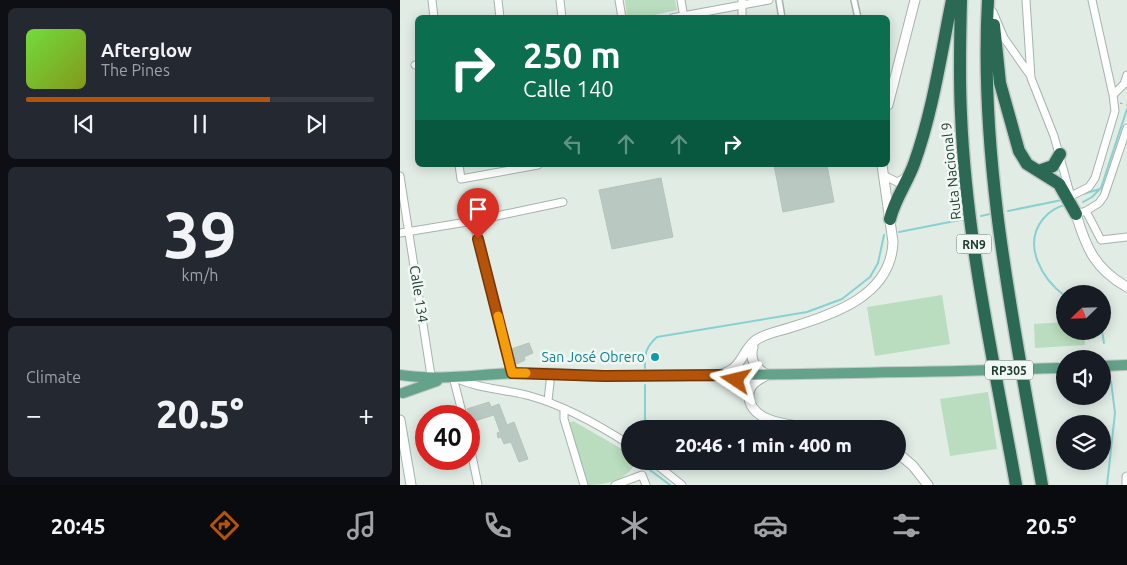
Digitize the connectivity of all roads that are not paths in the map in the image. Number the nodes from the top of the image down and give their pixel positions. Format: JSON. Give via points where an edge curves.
{"nodes":[{"id":1,"x":432,"y":0,"type":"edge"},
{"id":2,"x":498,"y":0,"type":"edge"},
{"id":3,"x":560,"y":0,"type":"edge"},
{"id":4,"x":619,"y":0,"type":"edge"},
{"id":5,"x":681,"y":0,"type":"edge"},
{"id":6,"x":769,"y":0,"type":"edge"},
{"id":7,"x":779,"y":0,"type":"edge"},
{"id":8,"x":854,"y":0,"type":"edge"},
{"id":9,"x":915,"y":0,"type":"edge"},
{"id":10,"x":952,"y":0,"type":"edge"},
{"id":11,"x":961,"y":0,"type":"edge"},
{"id":12,"x":988,"y":0,"type":"edge"},
{"id":13,"x":1026,"y":0,"type":"edge"},
{"id":14,"x":1092,"y":0,"type":"edge"},
{"id":15,"x":742,"y":2,"type":"edge"},
{"id":16,"x":992,"y":6,"type":"edge"},
{"id":17,"x":434,"y":15,"type":"edge"},
{"id":18,"x":500,"y":15,"type":"edge"},
{"id":19,"x":562,"y":15,"type":"edge"},
{"id":20,"x":622,"y":15,"type":"edge"},
{"id":21,"x":684,"y":15,"type":"edge"},
{"id":22,"x":688,"y":15,"type":"edge"},
{"id":23,"x":742,"y":15,"type":"edge"},
{"id":24,"x":782,"y":15,"type":"edge"},
{"id":25,"x":857,"y":15,"type":"edge"},
{"id":26,"x":1127,"y":75,"type":"edge"},
{"id":27,"x":1031,"y":78,"type":"junction"},
{"id":28,"x":1113,"y":95,"type":"junction"},
{"id":29,"x":890,"y":97,"type":"edge"},
{"id":30,"x":1127,"y":128,"type":"edge"},
{"id":31,"x":1060,"y":154,"type":"junction"},
{"id":32,"x":459,"y":167,"type":"edge"},
{"id":33,"x":518,"y":167,"type":"edge"},
{"id":34,"x":882,"y":167,"type":"edge"},
{"id":35,"x":1039,"y":171,"type":"junction"},
{"id":36,"x":883,"y":175,"type":"junction"},
{"id":37,"x":909,"y":175,"type":"junction"},
{"id":38,"x":400,"y":176,"type":"edge"},
{"id":39,"x":1071,"y":196,"type":"junction"},
{"id":40,"x":563,"y":202,"type":"dead end"},
{"id":41,"x":1081,"y":212,"type":"junction"},
{"id":42,"x":890,"y":219,"type":"junction"},
{"id":43,"x":473,"y":221,"type":"junction"},
{"id":44,"x":409,"y":232,"type":"junction"},
{"id":45,"x":400,"y":233,"type":"edge"},
{"id":46,"x":1127,"y":237,"type":"edge"},
{"id":47,"x":1127,"y":287,"type":"edge"},
{"id":48,"x":756,"y":340,"type":"junction"},
{"id":49,"x":1127,"y":365,"type":"edge"},
{"id":50,"x":1111,"y":366,"type":"edge"},
{"id":51,"x":1056,"y":368,"type":"edge"},
{"id":52,"x":512,"y":373,"type":"junction"},
{"id":53,"x":550,"y":373,"type":"junction"},
{"id":54,"x":400,"y":375,"type":"edge"},
{"id":55,"x":720,"y":375,"type":"junction"},
{"id":56,"x":767,"y":375,"type":"junction"},
{"id":57,"x":453,"y":377,"type":"junction"},
{"id":58,"x":432,"y":380,"type":"junction"},
{"id":59,"x":401,"y":395,"type":"edge"},
{"id":60,"x":748,"y":395,"type":"junction"},
{"id":61,"x":548,"y":401,"type":"junction"},
{"id":62,"x":461,"y":405,"type":"edge"},
{"id":63,"x":564,"y":409,"type":"junction"},
{"id":64,"x":400,"y":420,"type":"edge"},
{"id":65,"x":776,"y":420,"type":"edge"},
{"id":66,"x":621,"y":439,"type":"edge"},
{"id":67,"x":400,"y":447,"type":"edge"},
{"id":68,"x":906,"y":461,"type":"edge"},
{"id":69,"x":475,"y":470,"type":"edge"},
{"id":70,"x":663,"y":470,"type":"edge"},
{"id":71,"x":1127,"y":477,"type":"edge"},
{"id":72,"x":407,"y":485,"type":"edge"},
{"id":73,"x":411,"y":485,"type":"edge"},
{"id":74,"x":478,"y":485,"type":"edge"},
{"id":75,"x":584,"y":485,"type":"edge"},
{"id":76,"x":615,"y":485,"type":"edge"},
{"id":77,"x":646,"y":485,"type":"edge"},
{"id":78,"x":682,"y":485,"type":"edge"},
{"id":79,"x":928,"y":485,"type":"edge"},
{"id":80,"x":1016,"y":485,"type":"edge"},
{"id":81,"x":1042,"y":485,"type":"edge"},
{"id":82,"x":1126,"y":485,"type":"edge"}],
"edges":[{"from":1,"to":17,"type":"street"},
{"from":2,"to":18,"type":"street"},
{"from":3,"to":19,"type":"street"},
{"from":4,"to":20,"type":"street"},
{"from":5,"to":21,"type":"street"},
{"from":6,"to":15,"type":"street"},
{"from":7,"to":24,"type":"street"},
{"from":8,"to":25,"type":"street"},
{"from":9,"to":29,"type":"street"},
{"from":10,"to":37,"type":"highway","via":[[926,122]]},
{"from":11,"to":80,"type":"highway","name":"Ruta Nacional 9","number":"RN9","via":[[960,114],[969,201]]},
{"from":12,"to":81,"type":"highway","number":"RN9","via":[[987,113],[994,188],[1005,272]]},
{"from":13,"to":27,"type":"street"},
{"from":14,"to":28,"type":"street"},
{"from":15,"to":22,"type":"street"},
{"from":15,"to":23,"type":"street"},
{"from":16,"to":27,"type":"street","via":[[1004,38]]},
{"from":16,"to":35,"type":"highway","via":[[1000,83],[1010,124],[1022,158]]},
{"from":26,"to":28,"type":"street","via":[[1124,84]]},
{"from":27,"to":31,"type":"street"},
{"from":28,"to":39,"type":"street","via":[[1115,111],[1095,178],[1089,187]]},
{"from":30,"to":41,"type":"street","via":[[1104,196],[1099,203]]},
{"from":31,"to":35,"type":"highway","via":[[1053,166]]},
{"from":31,"to":39,"type":"street"},
{"from":32,"to":33,"type":"street","via":[[461,179]]},
{"from":34,"to":36,"type":"street"},
{"from":35,"to":41,"type":"highway","via":[[1059,184]]},
{"from":36,"to":37,"type":"street","via":[[897,182]]},
{"from":36,"to":42,"type":"street"},
{"from":37,"to":42,"type":"highway"},
{"from":38,"to":44,"type":"street","name":"Calle 134"},
{"from":39,"to":41,"type":"street"},
{"from":40,"to":43,"type":"street"},
{"from":41,"to":46,"type":"street","via":[[1101,240]]},
{"from":41,"to":47,"type":"street","via":[[1083,236],[1092,257]]},
{"from":42,"to":48,"type":"street","via":[[892,255],[888,268],[872,288],[831,315]]},
{"from":43,"to":44,"type":"street"},
{"from":43,"to":52,"type":"street"},
{"from":44,"to":45,"type":"street"},
{"from":44,"to":58,"type":"street","name":"Calle 134"},
{"from":48,"to":55,"type":"street","via":[[740,364]]},
{"from":48,"to":56,"type":"street","via":[[753,362]]},
{"from":49,"to":50,"type":"main road"},
{"from":51,"to":56,"type":"main road","number":"RP305","bridge":true},
{"from":52,"to":53,"type":"main road","number":"RP305"},
{"from":52,"to":57,"type":"main road","number":"RP305"},
{"from":53,"to":55,"type":"main road","number":"RP305"},
{"from":53,"to":61,"type":"street"},
{"from":54,"to":58,"type":"main road","number":"RP305"},
{"from":54,"to":59,"type":"main road","number":"RP305","via":[[405,385]]},
{"from":55,"to":56,"type":"main road","number":"RP305"},
{"from":55,"to":60,"type":"street","via":[[742,382]]},
{"from":56,"to":60,"type":"street","via":[[754,383]]},
{"from":57,"to":58,"type":"main road","number":"RP305"},
{"from":57,"to":61,"type":"street","via":[[470,385]]},
{"from":57,"to":62,"type":"street"},
{"from":58,"to":59,"type":"main road","number":"RP305"},
{"from":60,"to":65,"type":"street","via":[[754,410],[763,417]]},
{"from":61,"to":63,"type":"street"},
{"from":63,"to":66,"type":"street"},
{"from":63,"to":75,"type":"street","via":[[564,419]]},
{"from":64,"to":73,"type":"street"},
{"from":67,"to":72,"type":"street"},
{"from":68,"to":79,"type":"street"},
{"from":69,"to":74,"type":"street"},
{"from":70,"to":78,"type":"street"},
{"from":71,"to":82,"type":"street"},
{"from":76,"to":77,"type":"street","via":[[642,475]]}]}
